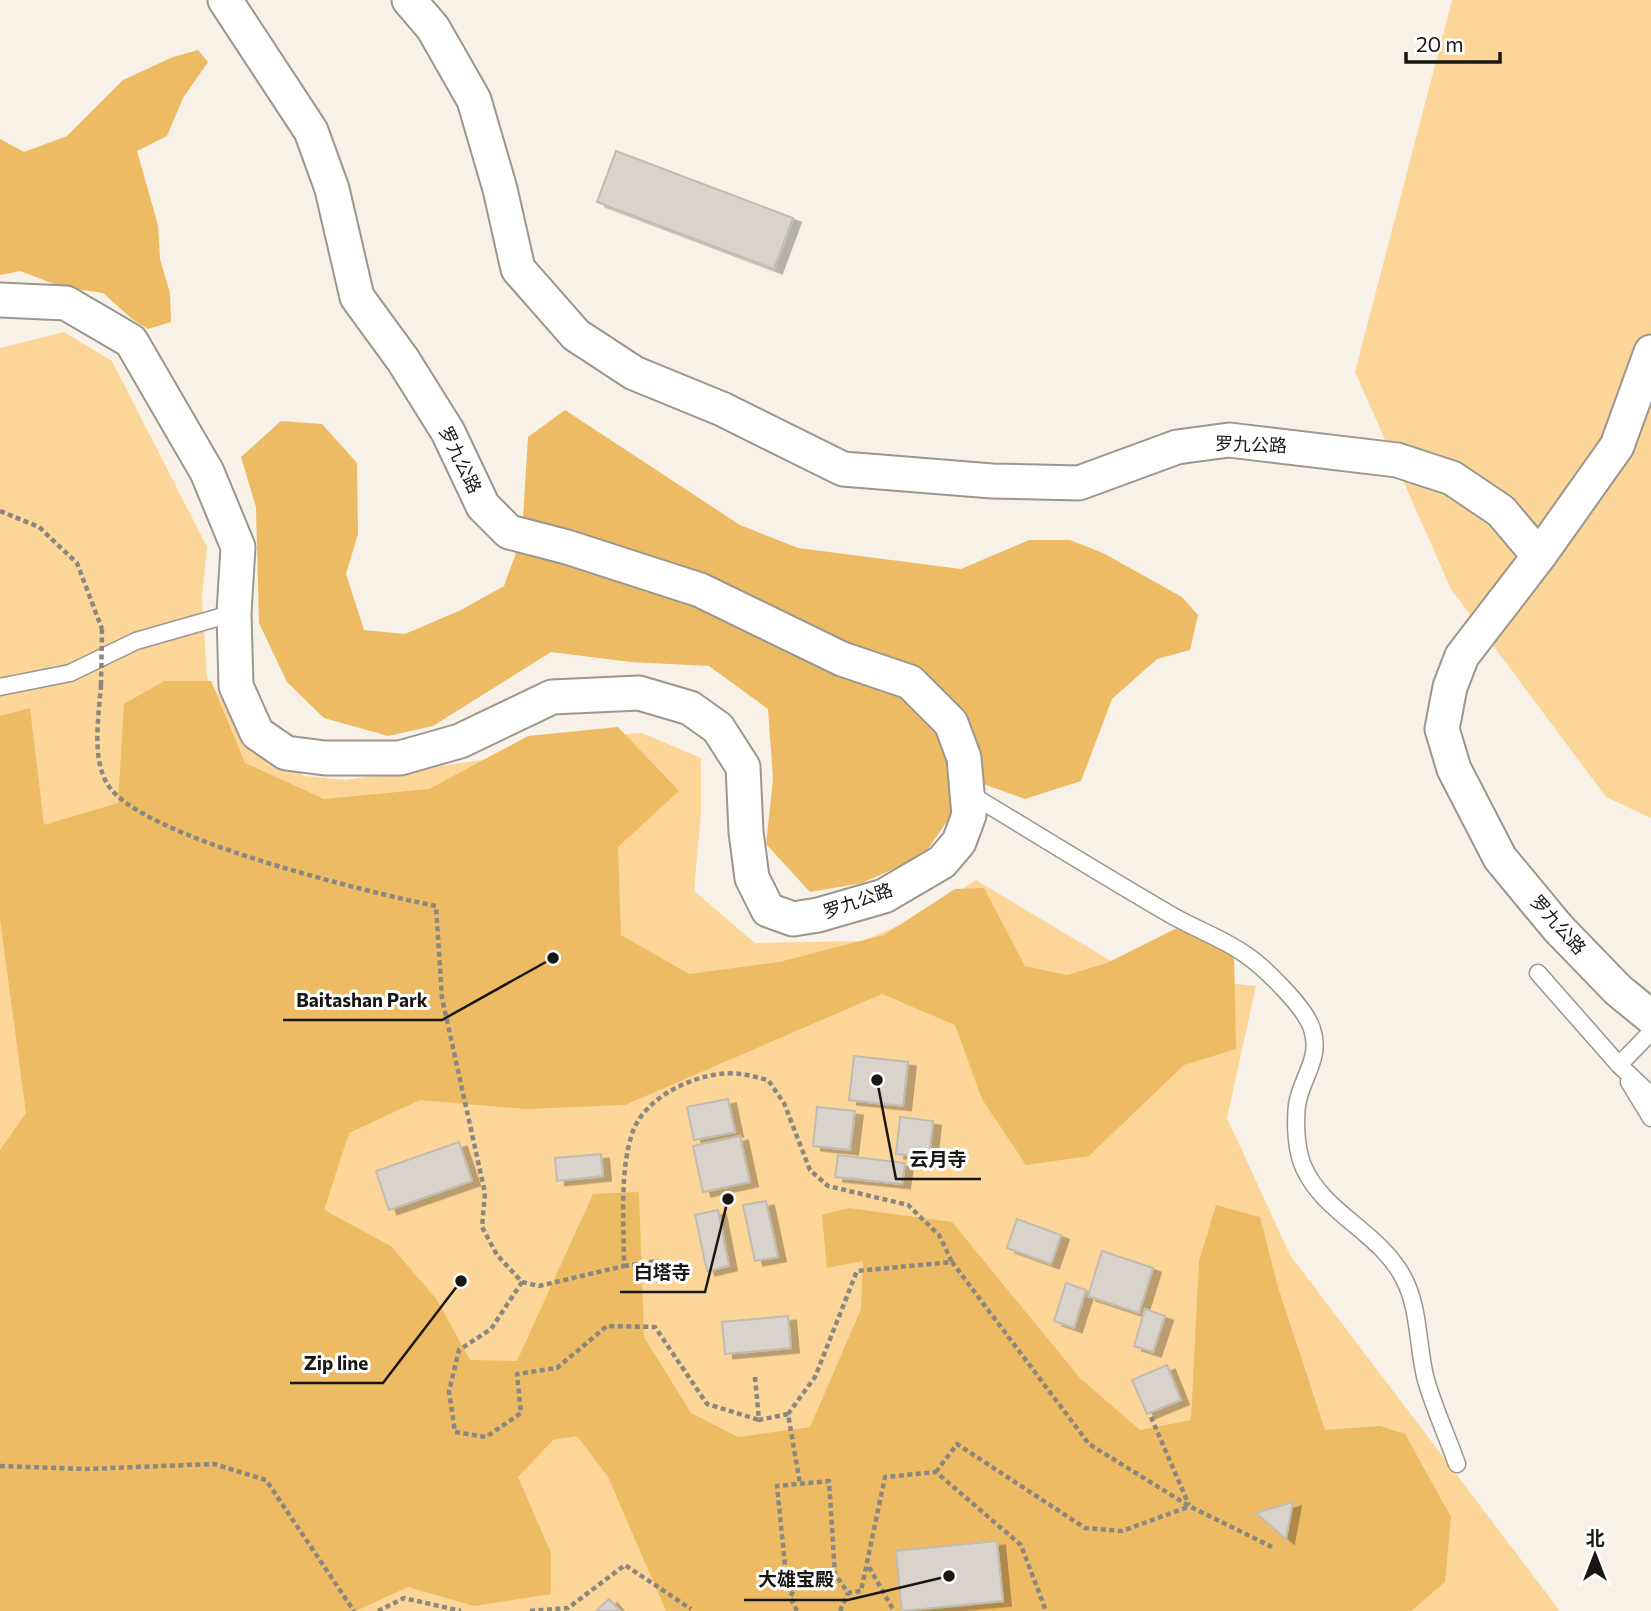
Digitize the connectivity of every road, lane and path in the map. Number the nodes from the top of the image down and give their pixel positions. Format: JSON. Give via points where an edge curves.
{"nodes":[{"id":1,"x":225,"y":0,"type":"edge"},
{"id":2,"x":409,"y":0,"type":"edge"},
{"id":3,"x":0,"y":300,"type":"edge"},
{"id":4,"x":1651,"y":352,"type":"edge"},
{"id":5,"x":0,"y":511,"type":"edge"},
{"id":6,"x":1539,"y":556,"type":"junction"},
{"id":7,"x":234,"y":613,"type":"junction"},
{"id":8,"x":0,"y":688,"type":"edge"},
{"id":9,"x":967,"y":792,"type":"junction"},
{"id":10,"x":1538,"y":973,"type":"dead end"},
{"id":11,"x":1651,"y":1017,"type":"edge"},
{"id":12,"x":1651,"y":1032,"type":"edge"},
{"id":13,"x":1619,"y":1065,"type":"junction"},
{"id":14,"x":1651,"y":1095,"type":"edge"},
{"id":15,"x":1651,"y":1118,"type":"edge"},
{"id":16,"x":658,"y":1261,"type":"dead end"},
{"id":17,"x":953,"y":1262,"type":"junction"},
{"id":18,"x":624,"y":1266,"type":"junction"},
{"id":19,"x":522,"y":1282,"type":"junction"},
{"id":20,"x":755,"y":1377,"type":"dead end"},
{"id":21,"x":788,"y":1414,"type":"junction"},
{"id":22,"x":1151,"y":1418,"type":"dead end"},
{"id":23,"x":759,"y":1420,"type":"junction"},
{"id":24,"x":1457,"y":1464,"type":"dead end"},
{"id":25,"x":0,"y":1466,"type":"edge"},
{"id":26,"x":936,"y":1472,"type":"junction"},
{"id":27,"x":800,"y":1484,"type":"junction"},
{"id":28,"x":1189,"y":1506,"type":"junction"},
{"id":29,"x":1272,"y":1548,"type":"dead end"},
{"id":30,"x":869,"y":1566,"type":"junction"},
{"id":31,"x":803,"y":1574,"type":"junction"},
{"id":32,"x":835,"y":1574,"type":"junction"},
{"id":33,"x":848,"y":1593,"type":"junction"},
{"id":34,"x":691,"y":1610,"type":"edge"},
{"id":35,"x":354,"y":1611,"type":"edge"},
{"id":36,"x":377,"y":1611,"type":"edge"},
{"id":37,"x":461,"y":1611,"type":"edge"},
{"id":38,"x":530,"y":1611,"type":"edge"},
{"id":39,"x":797,"y":1611,"type":"edge"},
{"id":40,"x":840,"y":1611,"type":"edge"},
{"id":41,"x":894,"y":1611,"type":"edge"},
{"id":42,"x":1045,"y":1611,"type":"edge"}],
"edges":[{"from":1,"to":9,"type":"street","name":"罗九公路","via":[[311,131],[332,189],[357,297],[448,432],[483,506],[509,532],[700,590],[842,659],[910,682],[951,723],[964,758]]},
{"from":2,"to":6,"type":"street","name":"罗九公路","via":[[433,29],[474,100],[518,269],[576,335],[634,373],[722,409],[844,469],[1079,483],[1177,447],[1228,440],[1397,460],[1452,478],[1501,511]]},
{"from":3,"to":7,"type":"street","name":"罗九公路","via":[[66,303],[131,341],[206,472],[238,547]]},
{"from":4,"to":6,"type":"street","via":[[1617,446]]},
{"from":5,"to":19,"type":"path","bridge":true,"via":[[39,527],[77,563],[102,629],[100,763],[108,785],[138,812],[303,875],[436,905],[442,998],[485,1193],[482,1227],[497,1255]]},
{"from":6,"to":11,"type":"street","name":"罗九公路","via":[[1462,656],[1442,729],[1454,769],[1500,858],[1558,929]]},
{"from":7,"to":8,"type":"lane","via":[[136,641],[69,673]]},
{"from":7,"to":9,"type":"street","name":"罗九公路","via":[[236,686],[257,733],[286,753],[400,758],[460,741],[552,697],[639,693],[690,708],[718,728],[743,766],[752,878],[768,910],[793,919],[884,896],[942,862],[959,842],[969,815]]},
{"from":9,"to":24,"type":"lane","via":[[1248,956],[1302,1010],[1315,1044],[1297,1104],[1302,1165],[1311,1183],[1402,1275],[1413,1303],[1426,1379]]},
{"from":10,"to":13,"type":"lane"},
{"from":12,"to":13,"type":"lane"},
{"from":13,"to":14,"type":"lane"},
{"from":13,"to":15,"type":"lane"},
{"from":16,"to":18,"type":"path"},
{"from":17,"to":18,"type":"path","via":[[939,1235],[908,1205],[828,1186],[810,1170],[784,1103],[768,1080],[739,1073],[696,1079],[669,1090],[648,1107],[633,1131],[625,1182]]},
{"from":17,"to":21,"type":"path","via":[[858,1271],[815,1377]]},
{"from":17,"to":28,"type":"path","via":[[1089,1444]]},
{"from":18,"to":19,"type":"path","via":[[539,1286]]},
{"from":19,"to":23,"type":"path","via":[[491,1329],[459,1350],[449,1391],[455,1432],[486,1437],[521,1413],[517,1374],[557,1368],[607,1326],[655,1327],[707,1404]]},
{"from":20,"to":23,"type":"path"},
{"from":21,"to":23,"type":"path"},
{"from":21,"to":27,"type":"path"},
{"from":22,"to":28,"type":"path"},
{"from":25,"to":35,"type":"path","via":[[86,1469],[214,1464],[266,1480]]},
{"from":26,"to":28,"type":"path","via":[[957,1444],[1085,1528],[1122,1531]]},
{"from":26,"to":30,"type":"path","via":[[885,1477]]},
{"from":26,"to":42,"type":"path","via":[[1021,1545]]},
{"from":27,"to":31,"type":"path","via":[[777,1486],[786,1575]]},
{"from":27,"to":32,"type":"path","via":[[829,1481]]},
{"from":28,"to":29,"type":"path"},
{"from":30,"to":33,"type":"path","via":[[861,1591]]},
{"from":30,"to":41,"type":"path"},
{"from":31,"to":32,"type":"path"},
{"from":31,"to":39,"type":"path","via":[[790,1597]]},
{"from":32,"to":33,"type":"path"},
{"from":33,"to":40,"type":"path"},
{"from":34,"to":38,"type":"path","via":[[625,1565],[568,1608]]},
{"from":36,"to":37,"type":"path","via":[[404,1598]]}]}
